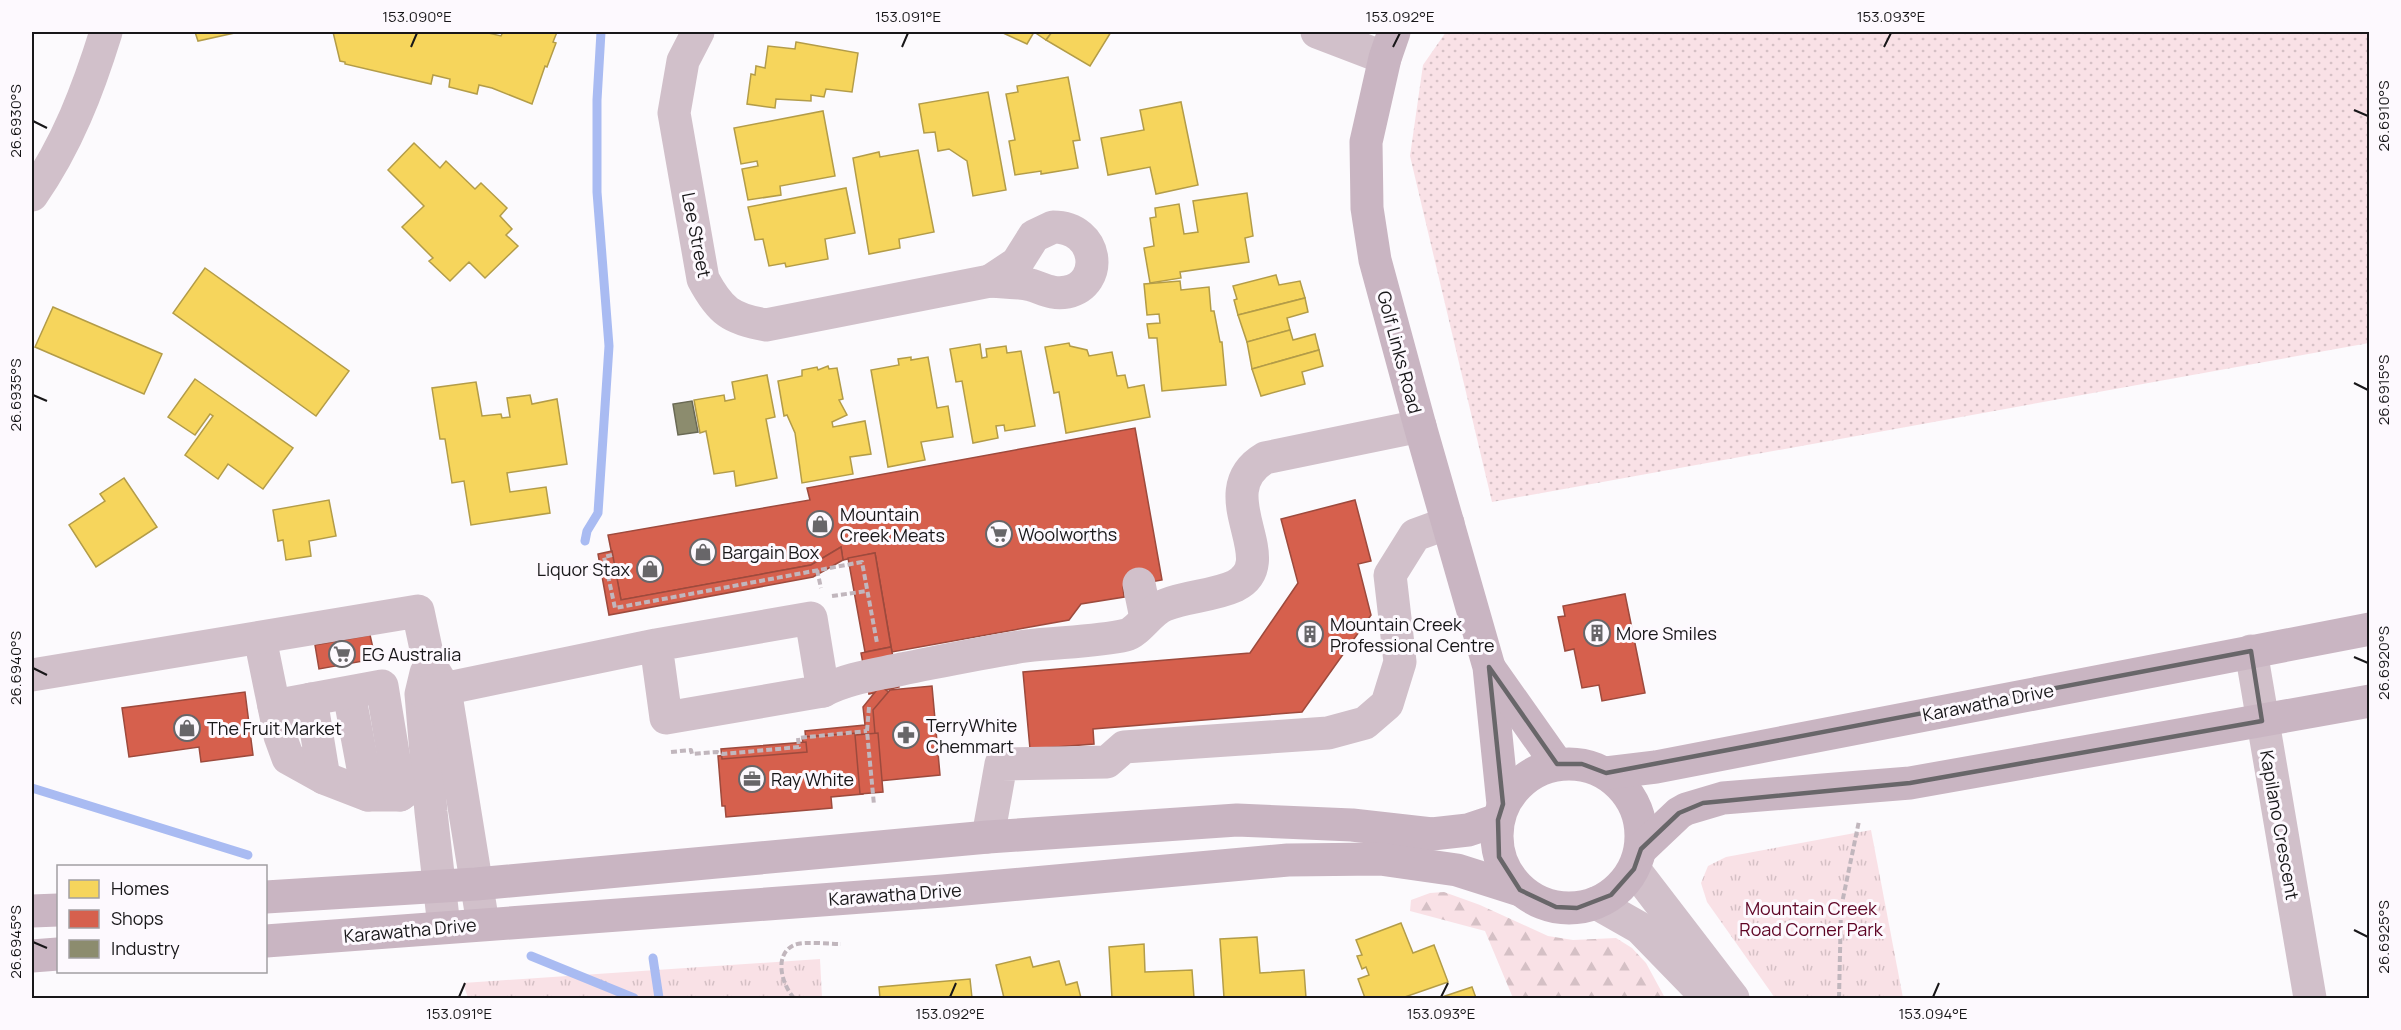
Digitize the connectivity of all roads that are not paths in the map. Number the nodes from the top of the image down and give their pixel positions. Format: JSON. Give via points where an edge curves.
{"nodes":[{"id":1,"x":106,"y":32,"type":"edge"},
{"id":2,"x":698,"y":32,"type":"edge"},
{"id":3,"x":1317,"y":32,"type":"edge"},
{"id":4,"x":1390,"y":45,"type":"edge"},
{"id":5,"x":32,"y":195,"type":"edge"},
{"id":6,"x":990,"y":281,"type":"dead end"},
{"id":7,"x":1420,"y":426,"type":"junction"},
{"id":8,"x":1448,"y":523,"type":"junction"},
{"id":9,"x":1139,"y":584,"type":"dead end"},
{"id":10,"x":1146,"y":618,"type":"junction"},
{"id":11,"x":2370,"y":629,"type":"edge"},
{"id":12,"x":260,"y":638,"type":"junction"},
{"id":13,"x":656,"y":645,"type":"junction"},
{"id":14,"x":2251,"y":651,"type":"junction"},
{"id":15,"x":1489,"y":667,"type":"junction"},
{"id":16,"x":32,"y":675,"type":"edge"},
{"id":17,"x":432,"y":682,"type":"junction"},
{"id":18,"x":824,"y":691,"type":"junction"},
{"id":19,"x":349,"y":693,"type":"junction"},
{"id":20,"x":311,"y":699,"type":"junction"},
{"id":21,"x":2370,"y":701,"type":"edge"},
{"id":22,"x":274,"y":706,"type":"junction"},
{"id":23,"x":2262,"y":721,"type":"junction"},
{"id":24,"x":452,"y":743,"type":"junction"},
{"id":25,"x":1557,"y":764,"type":"junction"},
{"id":26,"x":1606,"y":773,"type":"junction"},
{"id":27,"x":429,"y":775,"type":"junction"},
{"id":28,"x":324,"y":778,"type":"junction"},
{"id":29,"x":368,"y":795,"type":"junction"},
{"id":30,"x":400,"y":795,"type":"junction"},
{"id":31,"x":431,"y":812,"type":"junction"},
{"id":32,"x":1501,"y":812,"type":"junction"},
{"id":33,"x":988,"y":837,"type":"junction"},
{"id":34,"x":1637,"y":859,"type":"junction"},
{"id":35,"x":476,"y":884,"type":"junction"},
{"id":36,"x":440,"y":886,"type":"junction"},
{"id":37,"x":1520,"y":890,"type":"junction"},
{"id":38,"x":276,"y":896,"type":"edge"},
{"id":39,"x":1596,"y":903,"type":"junction"},
{"id":40,"x":57,"y":910,"type":"edge"},
{"id":41,"x":32,"y":912,"type":"edge"},
{"id":42,"x":487,"y":924,"type":"junction"},
{"id":43,"x":444,"y":927,"type":"junction"},
{"id":44,"x":267,"y":941,"type":"edge"},
{"id":45,"x":57,"y":954,"type":"edge"},
{"id":46,"x":32,"y":956,"type":"edge"},
{"id":47,"x":1708,"y":999,"type":"edge"},
{"id":48,"x":1733,"y":999,"type":"edge"},
{"id":49,"x":2310,"y":999,"type":"edge"}],
"edges":[{"from":1,"to":5,"type":"street","via":[[65,141]]},
{"from":2,"to":6,"type":"street","name":"Lee Street","via":[[683,61],[675,113],[703,279],[714,300],[740,320],[766,325]]},
{"from":3,"to":4,"type":"street"},
{"from":4,"to":7,"type":"main road","name":"Golf Links Road","via":[[1366,142],[1367,208],[1375,260]]},
{"from":7,"to":8,"type":"main road","name":"Golf Links Road"},
{"from":7,"to":10,"type":"street","via":[[1265,458],[1256,464],[1245,476],[1241,494],[1252,550],[1251,566],[1243,580],[1163,606]]},
{"from":8,"to":15,"type":"main road","name":"Golf Links Road"},
{"from":8,"to":33,"type":"street","via":[[1415,535],[1390,574],[1400,662],[1388,704],[1365,723],[1328,733],[1124,747],[1107,762],[1000,764]]},
{"from":9,"to":10,"type":"street"},
{"from":10,"to":18,"type":"street","via":[[1128,635],[976,654],[851,679]]},
{"from":11,"to":14,"type":"main road","name":"Karawatha Drive"},
{"from":12,"to":16,"type":"street"},
{"from":12,"to":17,"type":"street","via":[[418,611]]},
{"from":12,"to":22,"type":"street"},
{"from":13,"to":17,"type":"street"},
{"from":13,"to":18,"type":"street","via":[[811,618]]},
{"from":13,"to":18,"type":"street","via":[[666,718]]},
{"from":14,"to":23,"type":"street","name":"Kapilano Crescent"},
{"from":14,"to":26,"type":"main road","name":"Karawatha Drive","via":[[1656,767]]},
{"from":15,"to":25,"type":"main road","name":"Golf Links Road"},
{"from":15,"to":32,"type":"main road","name":"Golf Links Road"},
{"from":17,"to":24,"type":"street"},
{"from":17,"to":27,"type":"street"},
{"from":19,"to":20,"type":"street"},
{"from":19,"to":29,"type":"street"},
{"from":19,"to":30,"type":"street","via":[[382,686]]},
{"from":20,"to":22,"type":"street"},
{"from":20,"to":28,"type":"street"},
{"from":21,"to":23,"type":"main road"},
{"from":22,"to":28,"type":"street","via":[[288,758]]},
{"from":23,"to":34,"type":"main road","via":[[1910,783],[1723,798],[1679,813]]},
{"from":23,"to":49,"type":"street","name":"Kapilano Crescent"},
{"from":24,"to":27,"type":"street"},
{"from":24,"to":35,"type":"street"},
{"from":25,"to":26,"type":"main road","via":[[1582,764]]},
{"from":25,"to":32,"type":"main road","via":[[1535,771],[1516,785]]},
{"from":26,"to":34,"type":"main road","via":[[1623,787],[1635,806],[1641,827]]},
{"from":27,"to":30,"type":"street"},
{"from":27,"to":31,"type":"street"},
{"from":28,"to":29,"type":"street"},
{"from":29,"to":30,"type":"street"},
{"from":30,"to":31,"type":"street"},
{"from":31,"to":36,"type":"street"},
{"from":32,"to":33,"type":"main road","via":[[1468,830],[1432,834],[1352,825],[1237,820]]},
{"from":32,"to":37,"type":"main road","via":[[1496,838],[1499,857]]},
{"from":33,"to":35,"type":"main road"},
{"from":34,"to":39,"type":"main road","via":[[1624,883]]},
{"from":34,"to":48,"type":"street"},
{"from":35,"to":36,"type":"main road"},
{"from":35,"to":42,"type":"street"},
{"from":36,"to":38,"type":"main road"},
{"from":36,"to":43,"type":"street"},
{"from":37,"to":39,"type":"main road","via":[[1556,907],[1577,908]]},
{"from":37,"to":42,"type":"main road","name":"Karawatha Drive","via":[[1457,870],[1380,859],[1288,860],[944,891]]},
{"from":39,"to":47,"type":"street","via":[[1640,928]]},
{"from":40,"to":41,"type":"main road"},
{"from":42,"to":43,"type":"main road","name":"Karawatha Drive"},
{"from":43,"to":44,"type":"main road","name":"Karawatha Drive"},
{"from":45,"to":46,"type":"main road"}]}
